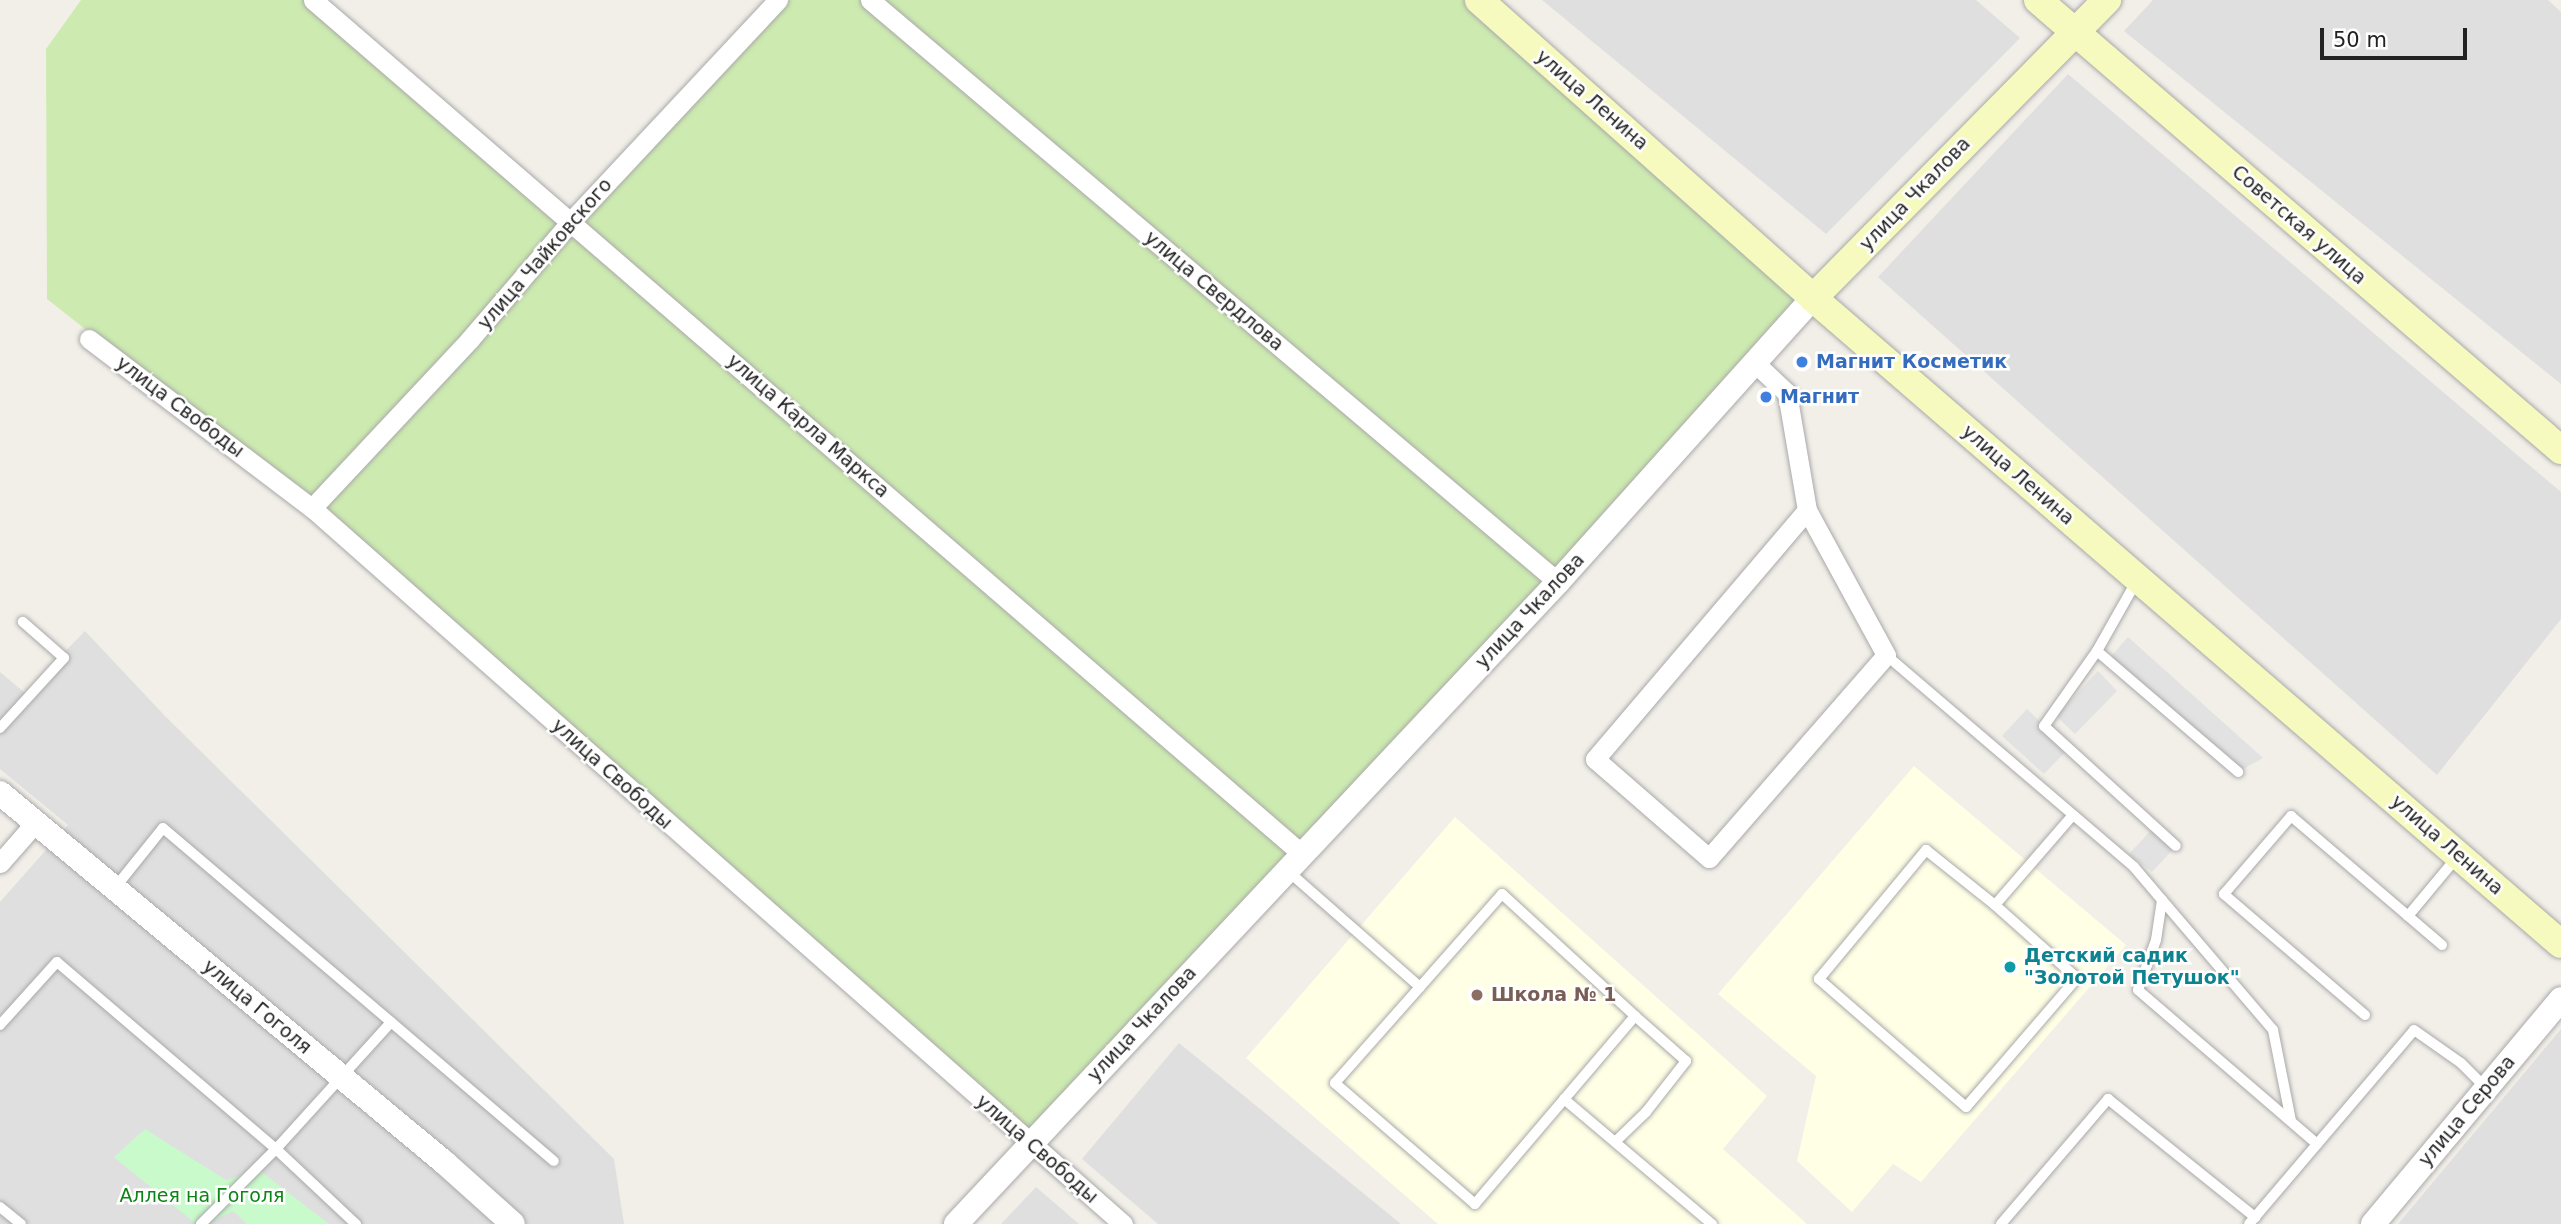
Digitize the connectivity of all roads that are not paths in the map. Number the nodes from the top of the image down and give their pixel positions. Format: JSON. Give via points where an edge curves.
{"nodes":[{"id":1,"x":313,"y":0,"type":"edge"},
{"id":2,"x":778,"y":0,"type":"edge"},
{"id":3,"x":870,"y":0,"type":"edge"},
{"id":4,"x":1479,"y":0,"type":"edge"},
{"id":5,"x":2038,"y":0,"type":"edge"},
{"id":6,"x":2107,"y":0,"type":"edge"},
{"id":7,"x":2073,"y":32,"type":"junction"},
{"id":8,"x":571,"y":221,"type":"junction"},
{"id":9,"x":1814,"y":298,"type":"junction"},
{"id":10,"x":89,"y":339,"type":"dead end"},
{"id":11,"x":1755,"y":363,"type":"junction"},
{"id":12,"x":2561,"y":450,"type":"edge"},
{"id":13,"x":312,"y":508,"type":"junction"},
{"id":14,"x":1807,"y":510,"type":"junction"},
{"id":15,"x":2138,"y":578,"type":"junction"},
{"id":16,"x":1558,"y":582,"type":"junction"},
{"id":17,"x":23,"y":622,"type":"dead end"},
{"id":18,"x":2096,"y":651,"type":"junction"},
{"id":19,"x":1886,"y":655,"type":"junction"},
{"id":20,"x":0,"y":728,"type":"edge"},
{"id":21,"x":2238,"y":772,"type":"dead end"},
{"id":22,"x":0,"y":793,"type":"edge"},
{"id":23,"x":2073,"y":815,"type":"junction"},
{"id":24,"x":35,"y":823,"type":"junction"},
{"id":25,"x":2176,"y":846,"type":"dead end"},
{"id":26,"x":2459,"y":856,"type":"junction"},
{"id":27,"x":1294,"y":861,"type":"junction"},
{"id":28,"x":0,"y":863,"type":"edge"},
{"id":29,"x":114,"y":889,"type":"junction"},
{"id":30,"x":2162,"y":900,"type":"junction"},
{"id":31,"x":1995,"y":905,"type":"junction"},
{"id":32,"x":2408,"y":916,"type":"junction"},
{"id":33,"x":2561,"y":944,"type":"edge"},
{"id":34,"x":2442,"y":945,"type":"dead end"},
{"id":35,"x":1420,"y":987,"type":"junction"},
{"id":36,"x":2561,"y":999,"type":"edge"},
{"id":37,"x":2365,"y":1015,"type":"dead end"},
{"id":38,"x":1635,"y":1016,"type":"junction"},
{"id":39,"x":391,"y":1022,"type":"junction"},
{"id":40,"x":0,"y":1025,"type":"edge"},
{"id":41,"x":342,"y":1078,"type":"junction"},
{"id":42,"x":2486,"y":1088,"type":"junction"},
{"id":43,"x":1564,"y":1099,"type":"junction"},
{"id":44,"x":2291,"y":1121,"type":"junction"},
{"id":45,"x":1616,"y":1142,"type":"junction"},
{"id":46,"x":1030,"y":1144,"type":"junction"},
{"id":47,"x":2317,"y":1144,"type":"junction"},
{"id":48,"x":275,"y":1149,"type":"junction"},
{"id":49,"x":554,"y":1161,"type":"dead end"},
{"id":50,"x":0,"y":1207,"type":"edge"},
{"id":51,"x":2252,"y":1220,"type":"edge"},
{"id":52,"x":21,"y":1224,"type":"edge"},
{"id":53,"x":201,"y":1224,"type":"edge"},
{"id":54,"x":356,"y":1224,"type":"edge"},
{"id":55,"x":513,"y":1224,"type":"edge"},
{"id":56,"x":956,"y":1224,"type":"edge"},
{"id":57,"x":1123,"y":1224,"type":"edge"},
{"id":58,"x":1712,"y":1224,"type":"edge"},
{"id":59,"x":2001,"y":1224,"type":"edge"},
{"id":60,"x":2373,"y":1224,"type":"edge"}],
"edges":[{"from":1,"to":8,"type":"street","name":"улица Карла Маркса"},
{"from":2,"to":8,"type":"street","name":"улица Чайковского"},
{"from":3,"to":16,"type":"street","name":"улица Свердлова"},
{"from":4,"to":9,"type":"main road","name":"улица Ленина"},
{"from":5,"to":7,"type":"main road","name":"Советская улица"},
{"from":6,"to":7,"type":"main road","name":"улица Чкалова"},
{"from":7,"to":9,"type":"main road","name":"улица Чкалова"},
{"from":7,"to":12,"type":"main road","name":"Советская улица"},
{"from":8,"to":13,"type":"street","name":"улица Чайковского","via":[[470,339]]},
{"from":8,"to":27,"type":"street","name":"улица Карла Маркса"},
{"from":9,"to":11,"type":"street","name":"улица Чкалова"},
{"from":9,"to":15,"type":"main road","name":"улица Ленина"},
{"from":10,"to":13,"type":"street","name":"улица Свободы"},
{"from":11,"to":14,"type":"street","via":[[1787,393]]},
{"from":11,"to":16,"type":"street","name":"улица Чкалова"},
{"from":13,"to":46,"type":"street","name":"улица Свободы"},
{"from":14,"to":19,"type":"street"},
{"from":14,"to":19,"type":"street","via":[[1595,759],[1709,858]]},
{"from":15,"to":18,"type":"lane"},
{"from":15,"to":26,"type":"main road","name":"улица Ленина"},
{"from":16,"to":27,"type":"street","name":"улица Чкалова"},
{"from":17,"to":20,"type":"lane","via":[[64,658]]},
{"from":18,"to":21,"type":"lane"},
{"from":18,"to":25,"type":"lane","via":[[2044,726]]},
{"from":19,"to":23,"type":"lane"},
{"from":22,"to":24,"type":"street","name":"улица Гоголя"},
{"from":23,"to":30,"type":"lane","via":[[2134,867]]},
{"from":23,"to":31,"type":"lane"},
{"from":24,"to":28,"type":"street"},
{"from":24,"to":29,"type":"street","name":"улица Гоголя"},
{"from":26,"to":32,"type":"lane"},
{"from":26,"to":33,"type":"main road","name":"улица Ленина"},
{"from":27,"to":35,"type":"lane"},
{"from":27,"to":46,"type":"street","name":"улица Чкалова"},
{"from":29,"to":39,"type":"lane","via":[[163,828]]},
{"from":29,"to":41,"type":"street","name":"улица Гоголя"},
{"from":30,"to":44,"type":"lane","via":[[2273,1030]]},
{"from":30,"to":44,"type":"lane","via":[[2156,940],[2138,990]]},
{"from":31,"to":31,"type":"lane","via":[[1926,850],[1819,979],[1966,1107],[2077,978]]},
{"from":32,"to":34,"type":"lane"},
{"from":32,"to":37,"type":"lane","via":[[2291,816],[2224,894]]},
{"from":35,"to":38,"type":"lane","via":[[1502,894]]},
{"from":35,"to":43,"type":"lane","via":[[1335,1083],[1475,1204]]},
{"from":36,"to":42,"type":"street","name":"улица Серова"},
{"from":38,"to":43,"type":"lane"},
{"from":38,"to":45,"type":"lane","via":[[1686,1060]]},
{"from":39,"to":41,"type":"lane"},
{"from":39,"to":49,"type":"lane"},
{"from":40,"to":48,"type":"lane","via":[[57,962]]},
{"from":41,"to":48,"type":"lane"},
{"from":41,"to":55,"type":"street","name":"улица Гоголя"},
{"from":42,"to":47,"type":"lane","via":[[2461,1063],[2414,1030]]},
{"from":42,"to":60,"type":"street","name":"улица Серова"},
{"from":43,"to":45,"type":"lane"},
{"from":44,"to":47,"type":"lane"},
{"from":45,"to":58,"type":"lane"},
{"from":46,"to":56,"type":"street","name":"улица Чкалова"},
{"from":46,"to":57,"type":"street","name":"улица Свободы"},
{"from":47,"to":51,"type":"lane"},
{"from":48,"to":53,"type":"lane"},
{"from":48,"to":54,"type":"lane"},
{"from":50,"to":52,"type":"lane"},
{"from":51,"to":59,"type":"lane","via":[[2108,1099]]}]}
